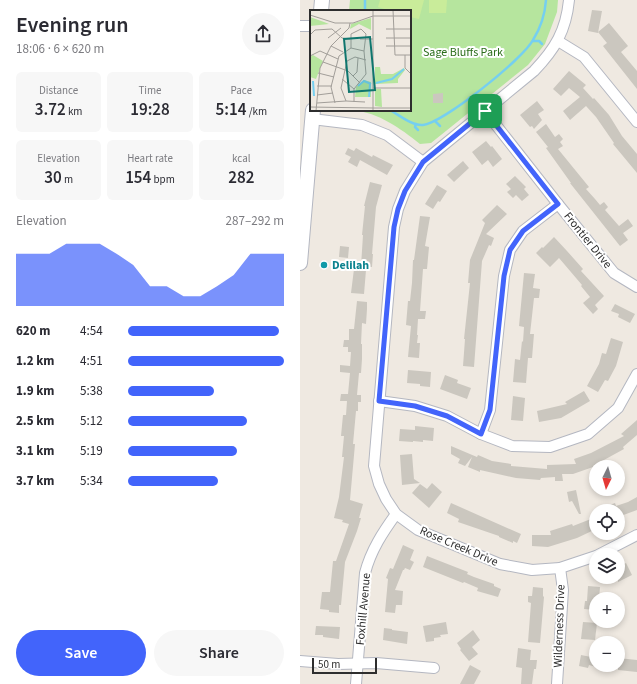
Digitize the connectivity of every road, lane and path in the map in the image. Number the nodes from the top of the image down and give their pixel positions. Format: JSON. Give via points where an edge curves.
{"nodes":[{"id":1,"x":322,"y":0,"type":"edge"},
{"id":2,"x":569,"y":0,"type":"edge"},
{"id":3,"x":321,"y":10,"type":"edge"},
{"id":4,"x":558,"y":41,"type":"junction"},
{"id":5,"x":485,"y":111,"type":"junction"},
{"id":6,"x":312,"y":115,"type":"edge"},
{"id":7,"x":637,"y":122,"type":"edge"},
{"id":8,"x":423,"y":162,"type":"junction"},
{"id":9,"x":558,"y":204,"type":"junction"},
{"id":10,"x":300,"y":263,"type":"edge"},
{"id":11,"x":637,"y":287,"type":"edge"},
{"id":12,"x":637,"y":374,"type":"edge"},
{"id":13,"x":379,"y":401,"type":"junction"},
{"id":14,"x":481,"y":434,"type":"junction"},
{"id":15,"x":396,"y":514,"type":"junction"},
{"id":16,"x":637,"y":535,"type":"edge"},
{"id":17,"x":611,"y":548,"type":"edge"},
{"id":18,"x":589,"y":558,"type":"edge"},
{"id":19,"x":560,"y":568,"type":"junction"},
{"id":20,"x":300,"y":661,"type":"edge"},
{"id":21,"x":358,"y":664,"type":"junction"},
{"id":22,"x":434,"y":668,"type":"dead end"},
{"id":23,"x":356,"y":684,"type":"edge"},
{"id":24,"x":557,"y":684,"type":"edge"}],
"edges":[{"from":1,"to":3,"type":"main road"},
{"from":2,"to":4,"type":"street"},
{"from":4,"to":5,"type":"street","via":[[547,58],[534,71]]},
{"from":4,"to":7,"type":"street","via":[[584,57]]},
{"from":5,"to":8,"type":"street"},
{"from":5,"to":9,"type":"street","name":"Frontier Drive"},
{"from":6,"to":8,"type":"street","via":[[356,124],[387,135]]},
{"from":6,"to":10,"type":"main road"},
{"from":8,"to":13,"type":"street","via":[[405,191],[394,227]]},
{"from":9,"to":11,"type":"street","name":"Frontier Drive","via":[[614,273]]},
{"from":9,"to":14,"type":"street","via":[[523,231],[510,250],[504,276],[490,410]]},
{"from":12,"to":14,"type":"street","via":[[618,408],[588,434],[550,447],[512,446]]},
{"from":13,"to":14,"type":"street","via":[[415,406],[447,416]]},
{"from":13,"to":15,"type":"street","via":[[374,466],[379,484]]},
{"from":15,"to":19,"type":"street","name":"Rose Creek Drive","via":[[418,530],[500,564],[532,570]]},
{"from":15,"to":21,"type":"street","name":"Foxhill Avenue","via":[[372,552],[365,573]]},
{"from":16,"to":17,"type":"street","name":"Rose Creek Drive"},
{"from":18,"to":19,"type":"street","name":"Rose Creek Drive"},
{"from":19,"to":24,"type":"street","name":"Wilderness Drive","via":[[563,590]]},
{"from":20,"to":21,"type":"street"},
{"from":21,"to":22,"type":"street"},
{"from":21,"to":23,"type":"street"}]}
